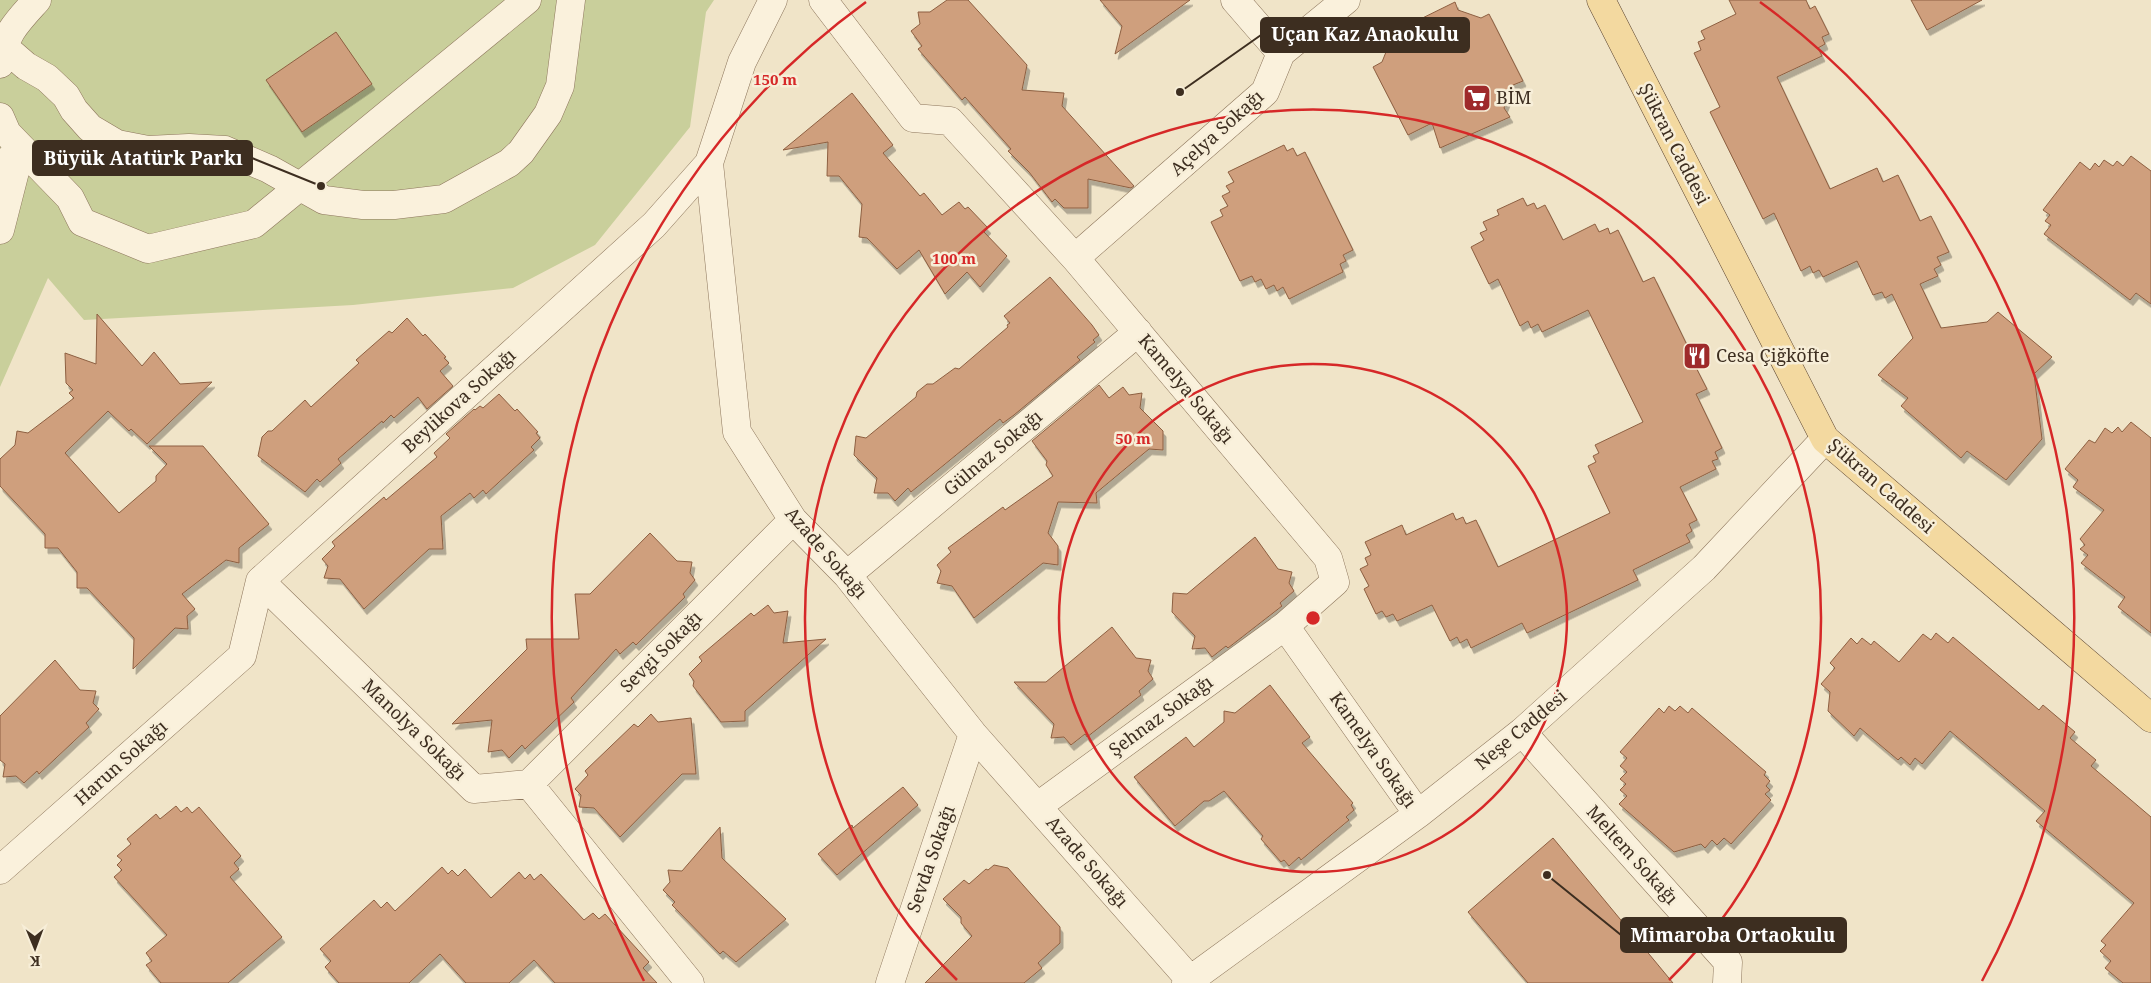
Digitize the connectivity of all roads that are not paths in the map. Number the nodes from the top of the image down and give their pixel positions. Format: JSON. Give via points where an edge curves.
{"nodes":[{"id":1,"x":37,"y":0,"type":"edge"},
{"id":2,"x":527,"y":0,"type":"edge"},
{"id":3,"x":571,"y":0,"type":"edge"},
{"id":4,"x":773,"y":0,"type":"edge"},
{"id":5,"x":823,"y":0,"type":"edge"},
{"id":6,"x":1235,"y":0,"type":"edge"},
{"id":7,"x":1346,"y":0,"type":"edge"},
{"id":8,"x":1601,"y":0,"type":"edge"},
{"id":9,"x":1,"y":52,"type":"edge"},
{"id":10,"x":1281,"y":53,"type":"junction"},
{"id":11,"x":0,"y":117,"type":"edge"},
{"id":12,"x":21,"y":148,"type":"junction"},
{"id":13,"x":709,"y":163,"type":"junction"},
{"id":14,"x":0,"y":168,"type":"edge"},
{"id":15,"x":299,"y":187,"type":"junction"},
{"id":16,"x":0,"y":230,"type":"edge"},
{"id":17,"x":1075,"y":258,"type":"junction"},
{"id":18,"x":1138,"y":332,"type":"junction"},
{"id":19,"x":1824,"y":439,"type":"junction"},
{"id":20,"x":793,"y":520,"type":"junction"},
{"id":21,"x":847,"y":575,"type":"junction"},
{"id":22,"x":260,"y":581,"type":"junction"},
{"id":23,"x":1285,"y":626,"type":"junction"},
{"id":24,"x":2151,"y":718,"type":"edge"},
{"id":25,"x":1522,"y":732,"type":"junction"},
{"id":26,"x":973,"y":734,"type":"junction"},
{"id":27,"x":529,"y":784,"type":"junction"},
{"id":28,"x":1038,"y":806,"type":"junction"},
{"id":29,"x":1418,"y":814,"type":"junction"},
{"id":30,"x":0,"y":870,"type":"edge"},
{"id":31,"x":1190,"y":982,"type":"edge"},
{"id":32,"x":690,"y":983,"type":"edge"},
{"id":33,"x":890,"y":983,"type":"edge"},
{"id":34,"x":1727,"y":983,"type":"edge"}],
"edges":[{"from":1,"to":9,"type":"street","via":[[13,27]]},
{"from":2,"to":15,"type":"street"},
{"from":3,"to":15,"type":"street","via":[[560,86],[548,114],[521,152],[509,163],[444,200],[363,205],[324,200]]},
{"from":4,"to":13,"type":"street","name":"Azade Sokağı","via":[[742,62]]},
{"from":5,"to":17,"type":"street","name":"Kamelya Sokağı","via":[[913,118],[950,121]]},
{"from":6,"to":10,"type":"street"},
{"from":7,"to":10,"type":"street","name":"Açelya Sokağı"},
{"from":8,"to":19,"type":"main road","name":"Şükran Caddesi"},
{"from":9,"to":15,"type":"street","via":[[47,78],[66,96],[90,128],[117,144],[148,150],[225,150],[269,169]]},
{"from":10,"to":17,"type":"street","name":"Açelya Sokağı","via":[[1265,92]]},
{"from":11,"to":12,"type":"street","via":[[7,133]]},
{"from":12,"to":14,"type":"street"},
{"from":12,"to":15,"type":"street","via":[[70,198],[82,222],[148,249],[254,224]]},
{"from":12,"to":16,"type":"street"},
{"from":13,"to":20,"type":"street","name":"Azade Sokağı","via":[[737,432]]},
{"from":13,"to":22,"type":"street","name":"Beylikova Sokağı","via":[[654,224]]},
{"from":17,"to":18,"type":"street","name":"Kamelya Sokağı"},
{"from":18,"to":21,"type":"street","name":"Gülnaz Sokağı"},
{"from":18,"to":23,"type":"street","name":"Kamelya Sokağı","via":[[1328,558],[1336,582]]},
{"from":19,"to":24,"type":"main road","name":"Şükran Caddesi"},
{"from":19,"to":25,"type":"street","name":"Neşe Caddesi","via":[[1704,568]]},
{"from":20,"to":21,"type":"street","name":"Azade Sokağı"},
{"from":20,"to":27,"type":"street","name":"Sevgi Sokağı"},
{"from":21,"to":26,"type":"street","name":"Azade Sokağı"},
{"from":22,"to":27,"type":"street","name":"Manolya Sokağı","via":[[474,789]]},
{"from":22,"to":30,"type":"street","name":"Harun Sokağı","via":[[242,656]]},
{"from":23,"to":28,"type":"street","name":"Şehnaz Sokağı"},
{"from":23,"to":29,"type":"street","name":"Kamelya Sokağı"},
{"from":25,"to":29,"type":"street","name":"Neşe Caddesi"},
{"from":25,"to":34,"type":"street","name":"Meltem Sokağı","via":[[1728,962]]},
{"from":26,"to":28,"type":"street","name":"Azade Sokağı"},
{"from":26,"to":33,"type":"street","name":"Sevda Sokağı"},
{"from":27,"to":32,"type":"street"},
{"from":28,"to":31,"type":"street","name":"Azade Sokağı"},
{"from":29,"to":31,"type":"street","name":"Neşe Caddesi"}]}
